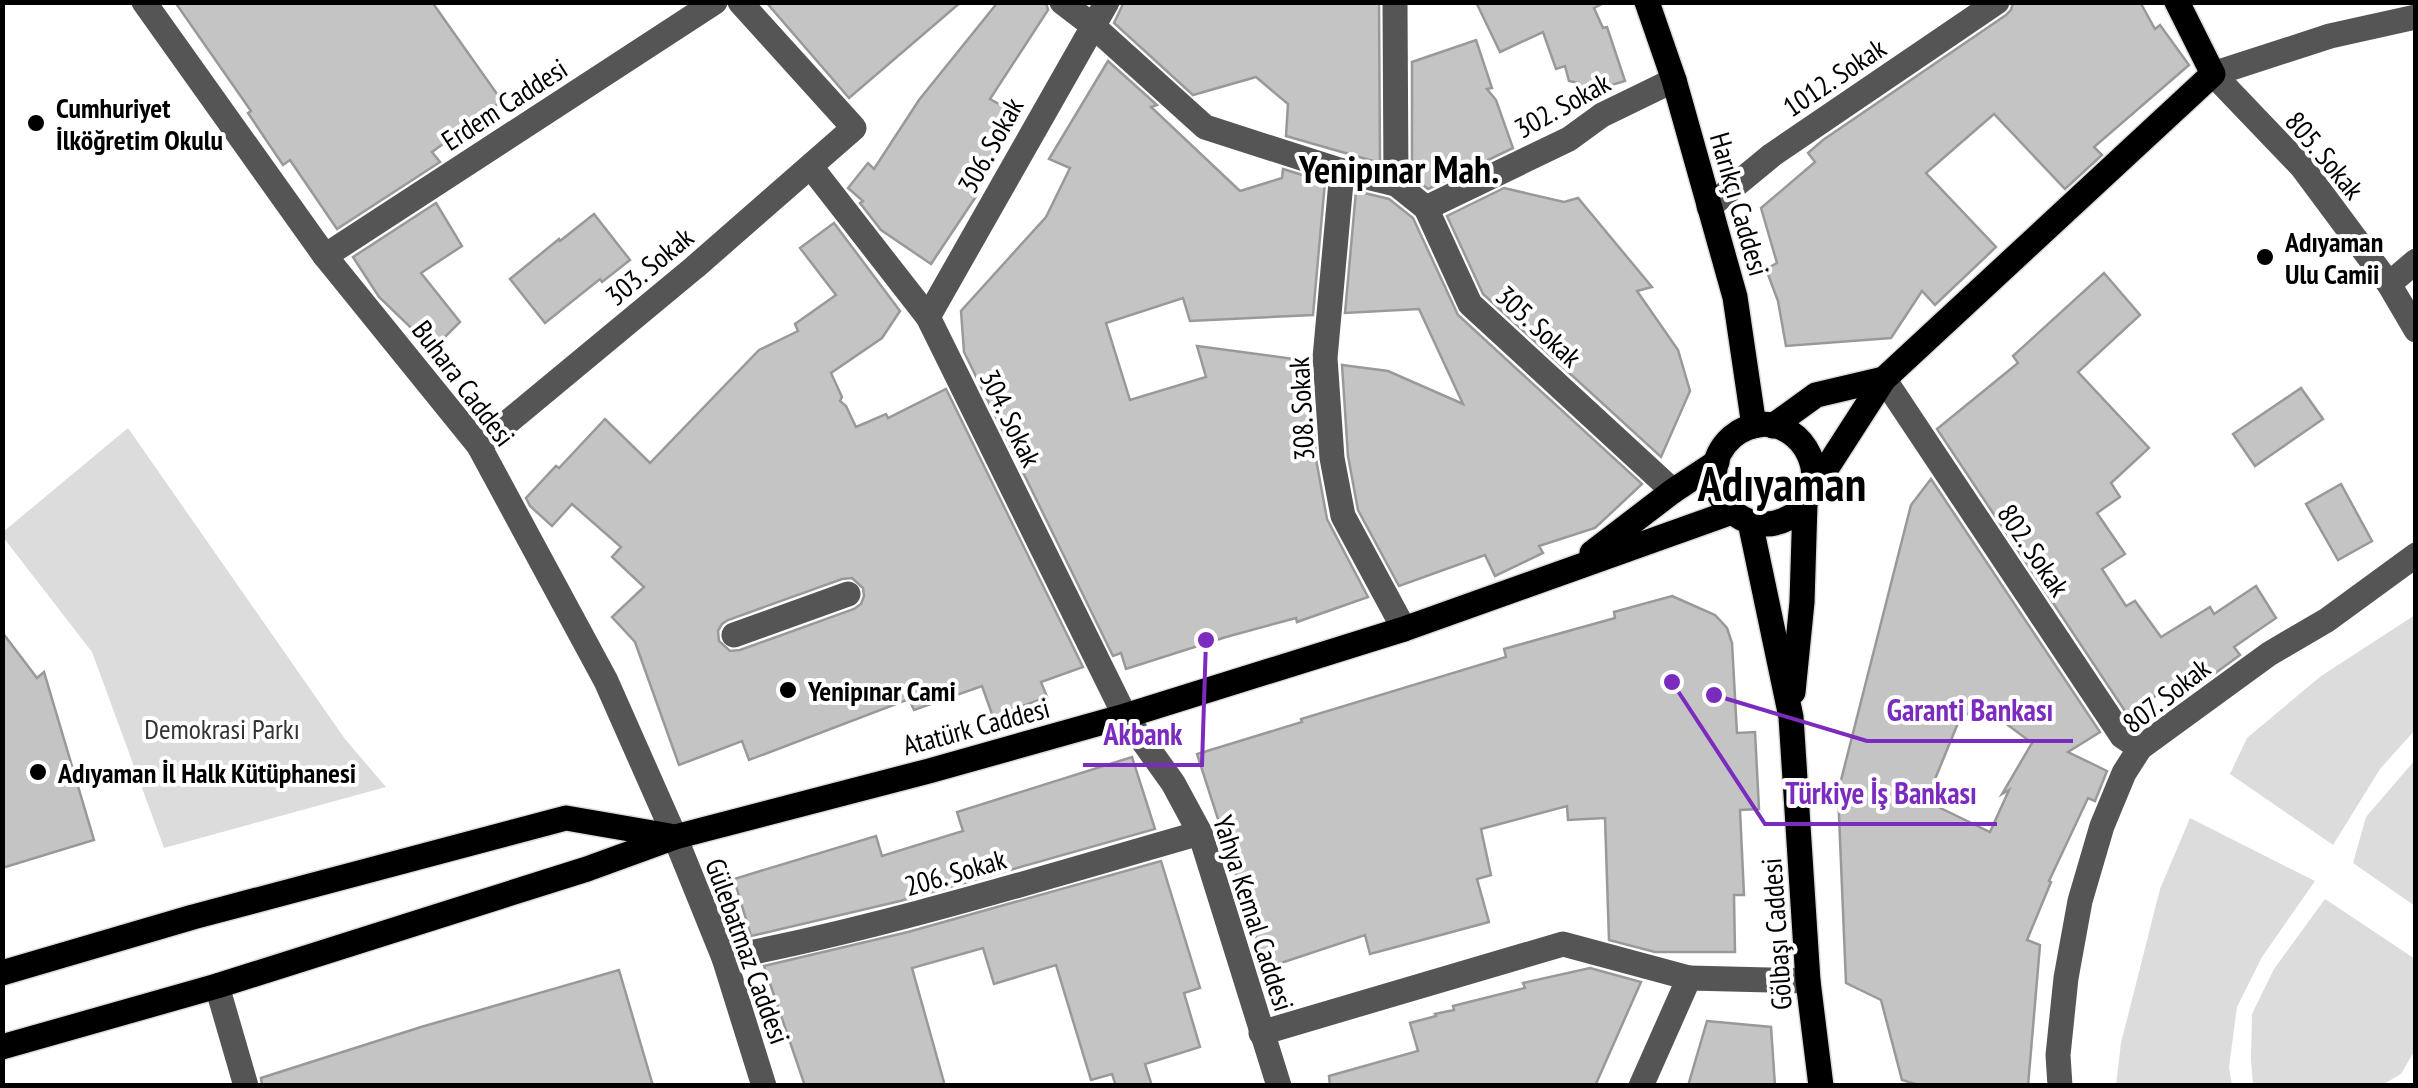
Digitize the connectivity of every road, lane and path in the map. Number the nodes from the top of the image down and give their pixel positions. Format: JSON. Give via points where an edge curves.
{"nodes":[{"id":1,"x":144,"y":2,"type":"edge"},
{"id":2,"x":715,"y":2,"type":"edge"},
{"id":3,"x":740,"y":2,"type":"edge"},
{"id":4,"x":1062,"y":2,"type":"edge"},
{"id":5,"x":1106,"y":2,"type":"edge"},
{"id":6,"x":1395,"y":2,"type":"edge"},
{"id":7,"x":1647,"y":2,"type":"edge"},
{"id":8,"x":1997,"y":2,"type":"edge"},
{"id":9,"x":2177,"y":2,"type":"edge"},
{"id":10,"x":685,"y":10,"type":"edge"},
{"id":11,"x":2383,"y":13,"type":"edge"},
{"id":12,"x":2416,"y":16,"type":"edge"},
{"id":13,"x":1092,"y":25,"type":"junction"},
{"id":14,"x":2213,"y":74,"type":"junction"},
{"id":15,"x":1674,"y":80,"type":"junction"},
{"id":16,"x":811,"y":167,"type":"junction"},
{"id":17,"x":1342,"y":171,"type":"junction"},
{"id":18,"x":1396,"y":184,"type":"junction"},
{"id":19,"x":1426,"y":208,"type":"junction"},
{"id":20,"x":1710,"y":208,"type":"junction"},
{"id":21,"x":326,"y":256,"type":"junction"},
{"id":22,"x":2416,"y":261,"type":"edge"},
{"id":23,"x":2389,"y":284,"type":"junction"},
{"id":24,"x":928,"y":318,"type":"junction"},
{"id":25,"x":2416,"y":330,"type":"edge"},
{"id":26,"x":1884,"y":380,"type":"junction"},
{"id":27,"x":1764,"y":426,"type":"junction"},
{"id":28,"x":479,"y":446,"type":"junction"},
{"id":29,"x":1717,"y":462,"type":"junction"},
{"id":30,"x":1673,"y":491,"type":"junction"},
{"id":31,"x":1809,"y":496,"type":"junction"},
{"id":32,"x":1741,"y":517,"type":"junction"},
{"id":33,"x":2416,"y":555,"type":"edge"},
{"id":34,"x":1574,"y":567,"type":"junction"},
{"id":35,"x":848,"y":594,"type":"dead end"},
{"id":36,"x":1404,"y":629,"type":"junction"},
{"id":37,"x":734,"y":635,"type":"dead end"},
{"id":38,"x":1125,"y":716,"type":"junction"},
{"id":39,"x":1791,"y":717,"type":"junction"},
{"id":40,"x":2140,"y":748,"type":"junction"},
{"id":41,"x":1200,"y":833,"type":"junction"},
{"id":42,"x":675,"y":837,"type":"junction"},
{"id":43,"x":724,"y":958,"type":"junction"},
{"id":44,"x":2,"y":972,"type":"edge"},
{"id":45,"x":1690,"y":978,"type":"junction"},
{"id":46,"x":1808,"y":981,"type":"junction"},
{"id":47,"x":217,"y":986,"type":"junction"},
{"id":48,"x":1262,"y":1034,"type":"junction"},
{"id":49,"x":2,"y":1048,"type":"edge"},
{"id":50,"x":246,"y":1086,"type":"edge"},
{"id":51,"x":764,"y":1086,"type":"edge"},
{"id":52,"x":1278,"y":1086,"type":"edge"},
{"id":53,"x":1641,"y":1086,"type":"edge"},
{"id":54,"x":1821,"y":1086,"type":"edge"},
{"id":55,"x":2060,"y":1086,"type":"edge"}],
"edges":[{"from":1,"to":21,"type":"street","name":"Buhara Caddesi"},
{"from":2,"to":10,"type":"street","name":"Erdem Caddesi"},
{"from":3,"to":16,"type":"street","name":"303. Sokak","via":[[854,128]]},
{"from":4,"to":13,"type":"street"},
{"from":5,"to":13,"type":"street","name":"306. Sokak"},
{"from":6,"to":18,"type":"street"},
{"from":7,"to":15,"type":"main road","name":"Harıkçı Caddesi"},
{"from":8,"to":20,"type":"street","name":"1012. Sokak","via":[[1772,155]]},
{"from":9,"to":14,"type":"main road"},
{"from":10,"to":21,"type":"street","name":"Erdem Caddesi"},
{"from":11,"to":12,"type":"street"},
{"from":11,"to":14,"type":"street"},
{"from":13,"to":17,"type":"street","via":[[1205,127]]},
{"from":13,"to":24,"type":"street","name":"306. Sokak"},
{"from":14,"to":23,"type":"street","name":"805. Sokak","via":[[2302,167]]},
{"from":14,"to":26,"type":"main road"},
{"from":15,"to":19,"type":"street","name":"302. Sokak"},
{"from":15,"to":20,"type":"main road","name":"Harıkçı Caddesi"},
{"from":16,"to":24,"type":"street","name":"304. Sokak"},
{"from":16,"to":28,"type":"street","name":"303. Sokak"},
{"from":17,"to":18,"type":"street"},
{"from":17,"to":36,"type":"street","name":"308. Sokak","via":[[1326,358],[1332,458],[1343,516]]},
{"from":18,"to":19,"type":"street","name":"305. Sokak"},
{"from":19,"to":30,"type":"street","name":"305. Sokak","via":[[1470,304]]},
{"from":20,"to":27,"type":"main road","name":"Harıkçı Caddesi"},
{"from":21,"to":28,"type":"street","name":"Buhara Caddesi"},
{"from":22,"to":23,"type":"street"},
{"from":23,"to":25,"type":"street","name":"805. Sokak"},
{"from":24,"to":38,"type":"street","name":"304. Sokak"},
{"from":26,"to":27,"type":"main road","via":[[1816,395]]},
{"from":26,"to":31,"type":"main road"},
{"from":26,"to":40,"type":"street","name":"802. Sokak","via":[[2122,736]]},
{"from":27,"to":29,"type":"main road","via":[[1730,439]]},
{"from":27,"to":31,"type":"main road","via":[[1790,432],[1809,452]]},
{"from":28,"to":42,"type":"street","name":"Buhara Caddesi","via":[[606,681]]},
{"from":29,"to":30,"type":"main road","name":"Atatürk Caddesi"},
{"from":29,"to":32,"type":"main road","via":[[1718,490]]},
{"from":30,"to":34,"type":"main road","name":"Atatürk Caddesi"},
{"from":31,"to":32,"type":"main road","via":[[1784,521]]},
{"from":31,"to":39,"type":"main road","name":"Gölbaşı Caddesi"},
{"from":32,"to":34,"type":"main road","name":"Atatürk Caddesi"},
{"from":32,"to":39,"type":"main road","name":"Gölbaşı Caddesi"},
{"from":33,"to":40,"type":"street","name":"807. Sokak"},
{"from":34,"to":36,"type":"main road","name":"Atatürk Caddesi"},
{"from":35,"to":37,"type":"street"},
{"from":36,"to":38,"type":"main road","name":"Atatürk Caddesi"},
{"from":38,"to":41,"type":"street","name":"Yahya Kemal Caddesi"},
{"from":38,"to":42,"type":"main road","name":"Atatürk Caddesi"},
{"from":39,"to":46,"type":"main road","name":"Gölbaşı Caddesi"},
{"from":40,"to":55,"type":"street","name":"807. Sokak","via":[[2102,826],[2080,901],[2066,978]]},
{"from":41,"to":43,"type":"street","name":"206. Sokak","via":[[928,911]]},
{"from":41,"to":48,"type":"street","name":"Yahya Kemal Caddesi"},
{"from":42,"to":43,"type":"street","name":"Gülebatmaz Caddesi"},
{"from":42,"to":44,"type":"main road","via":[[566,818]]},
{"from":42,"to":47,"type":"main road","name":"Atatürk Caddesi"},
{"from":43,"to":51,"type":"street","name":"Gülebatmaz Caddesi"},
{"from":45,"to":46,"type":"street"},
{"from":45,"to":48,"type":"street","via":[[1564,944]]},
{"from":45,"to":53,"type":"street"},
{"from":46,"to":54,"type":"main road","name":"Gölbaşı Caddesi"},
{"from":47,"to":49,"type":"main road","name":"Atatürk Caddesi"},
{"from":47,"to":50,"type":"street"},
{"from":48,"to":52,"type":"street","name":"Yahya Kemal Caddesi"}]}
